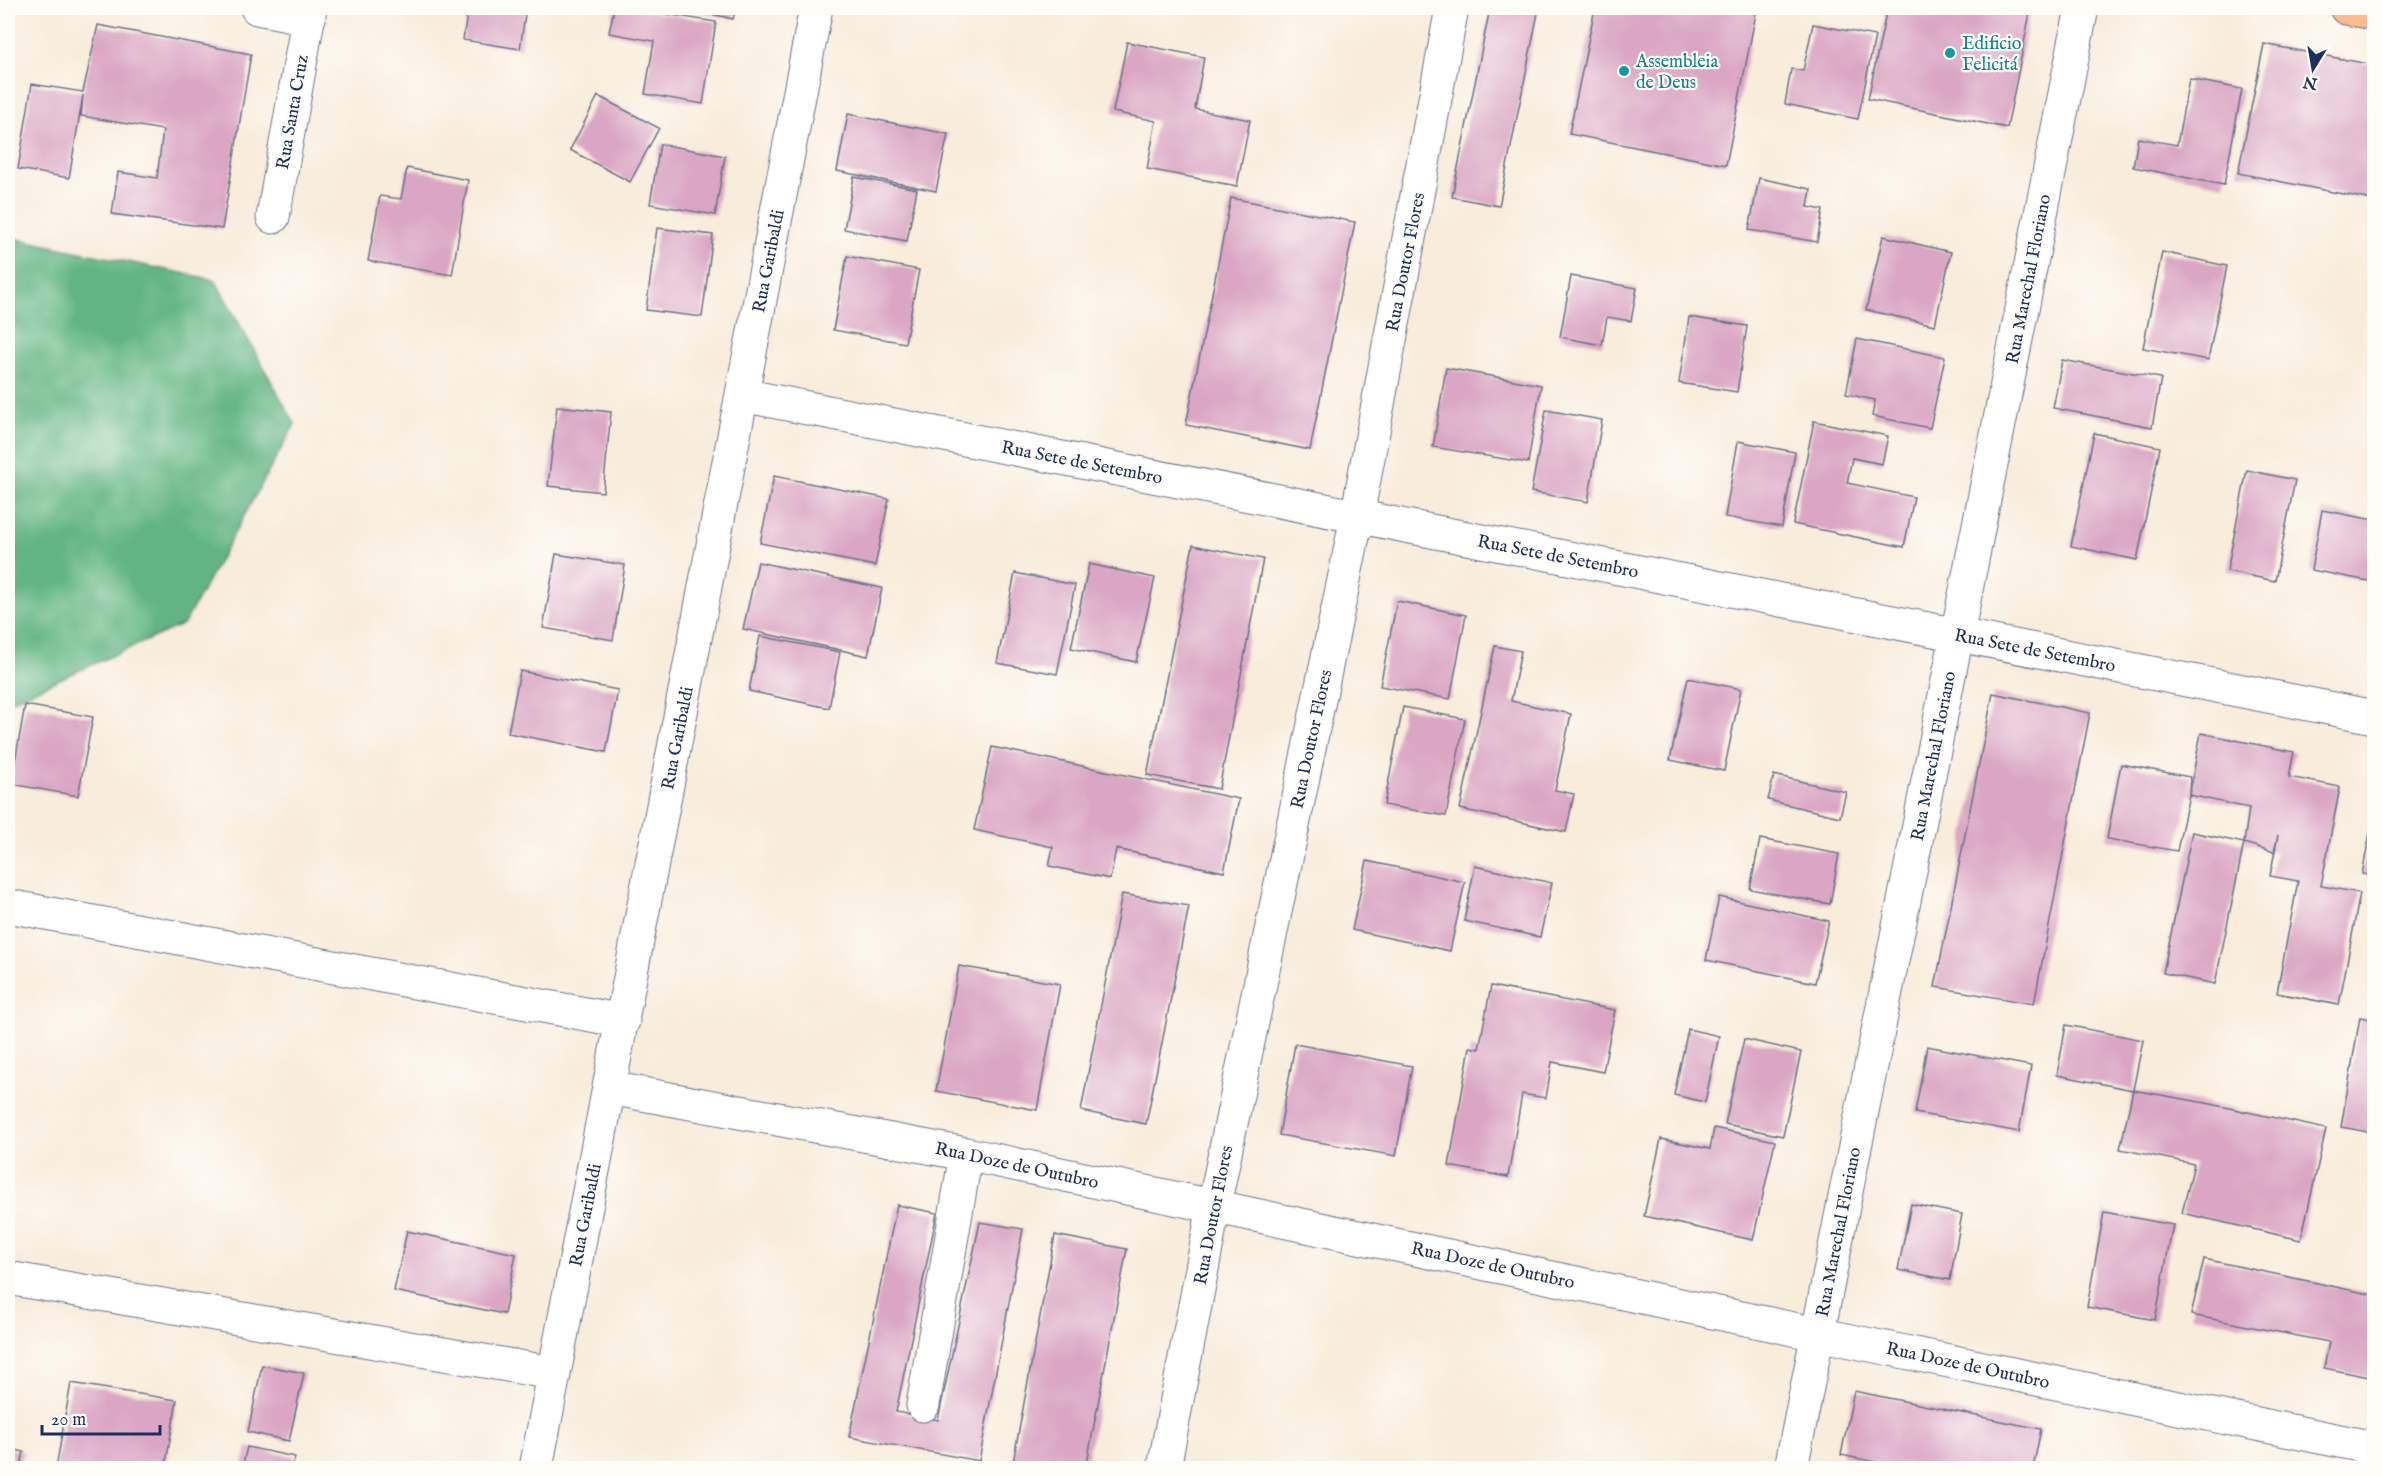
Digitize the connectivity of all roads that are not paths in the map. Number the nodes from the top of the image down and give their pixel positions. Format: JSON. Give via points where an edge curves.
{"nodes":[{"id":1,"x":257,"y":8,"type":"edge"},
{"id":2,"x":816,"y":8,"type":"edge"},
{"id":3,"x":1452,"y":8,"type":"edge"},
{"id":4,"x":2082,"y":8,"type":"edge"},
{"id":5,"x":2346,"y":8,"type":"edge"},
{"id":6,"x":310,"y":13,"type":"edge"},
{"id":7,"x":2374,"y":13,"type":"edge"},
{"id":8,"x":273,"y":217,"type":"dead end"},
{"id":9,"x":742,"y":395,"type":"junction"},
{"id":10,"x":1357,"y":517,"type":"junction"},
{"id":11,"x":1958,"y":635,"type":"junction"},
{"id":12,"x":2374,"y":717,"type":"edge"},
{"id":13,"x":8,"y":906,"type":"edge"},
{"id":14,"x":623,"y":1021,"type":"junction"},
{"id":15,"x":610,"y":1088,"type":"junction"},
{"id":16,"x":966,"y":1154,"type":"junction"},
{"id":17,"x":1214,"y":1206,"type":"junction"},
{"id":18,"x":8,"y":1278,"type":"edge"},
{"id":19,"x":1817,"y":1334,"type":"junction"},
{"id":20,"x":553,"y":1373,"type":"junction"},
{"id":21,"x":923,"y":1405,"type":"dead end"},
{"id":22,"x":2374,"y":1448,"type":"edge"},
{"id":23,"x":536,"y":1468,"type":"edge"},
{"id":24,"x":1164,"y":1468,"type":"edge"},
{"id":25,"x":1791,"y":1468,"type":"edge"}],
"edges":[{"from":1,"to":6,"type":"street"},
{"from":2,"to":9,"type":"street","name":"Rua Garibaldi"},
{"from":3,"to":10,"type":"street","name":"Rua Doutor Flores"},
{"from":4,"to":11,"type":"street","name":"Rua Marechal Floriano"},
{"from":5,"to":7,"type":"main road"},
{"from":6,"to":8,"type":"street","name":"Rua Santa Cruz"},
{"from":9,"to":10,"type":"street","name":"Rua Sete de Setembro"},
{"from":9,"to":14,"type":"street","name":"Rua Garibaldi"},
{"from":10,"to":11,"type":"street","name":"Rua Sete de Setembro"},
{"from":10,"to":17,"type":"street","name":"Rua Doutor Flores"},
{"from":11,"to":12,"type":"street","name":"Rua Sete de Setembro"},
{"from":11,"to":19,"type":"street","name":"Rua Marechal Floriano"},
{"from":13,"to":14,"type":"street"},
{"from":14,"to":15,"type":"street","name":"Rua Garibaldi"},
{"from":15,"to":16,"type":"street","name":"Rua Doze de Outubro"},
{"from":15,"to":20,"type":"street","name":"Rua Garibaldi"},
{"from":16,"to":17,"type":"street","name":"Rua Doze de Outubro"},
{"from":16,"to":21,"type":"street"},
{"from":17,"to":19,"type":"street","name":"Rua Doze de Outubro"},
{"from":17,"to":24,"type":"street","name":"Rua Doutor Flores"},
{"from":18,"to":20,"type":"street"},
{"from":19,"to":22,"type":"street","name":"Rua Doze de Outubro"},
{"from":19,"to":25,"type":"street","name":"Rua Marechal Floriano"},
{"from":20,"to":23,"type":"street","name":"Rua Garibaldi"}]}
